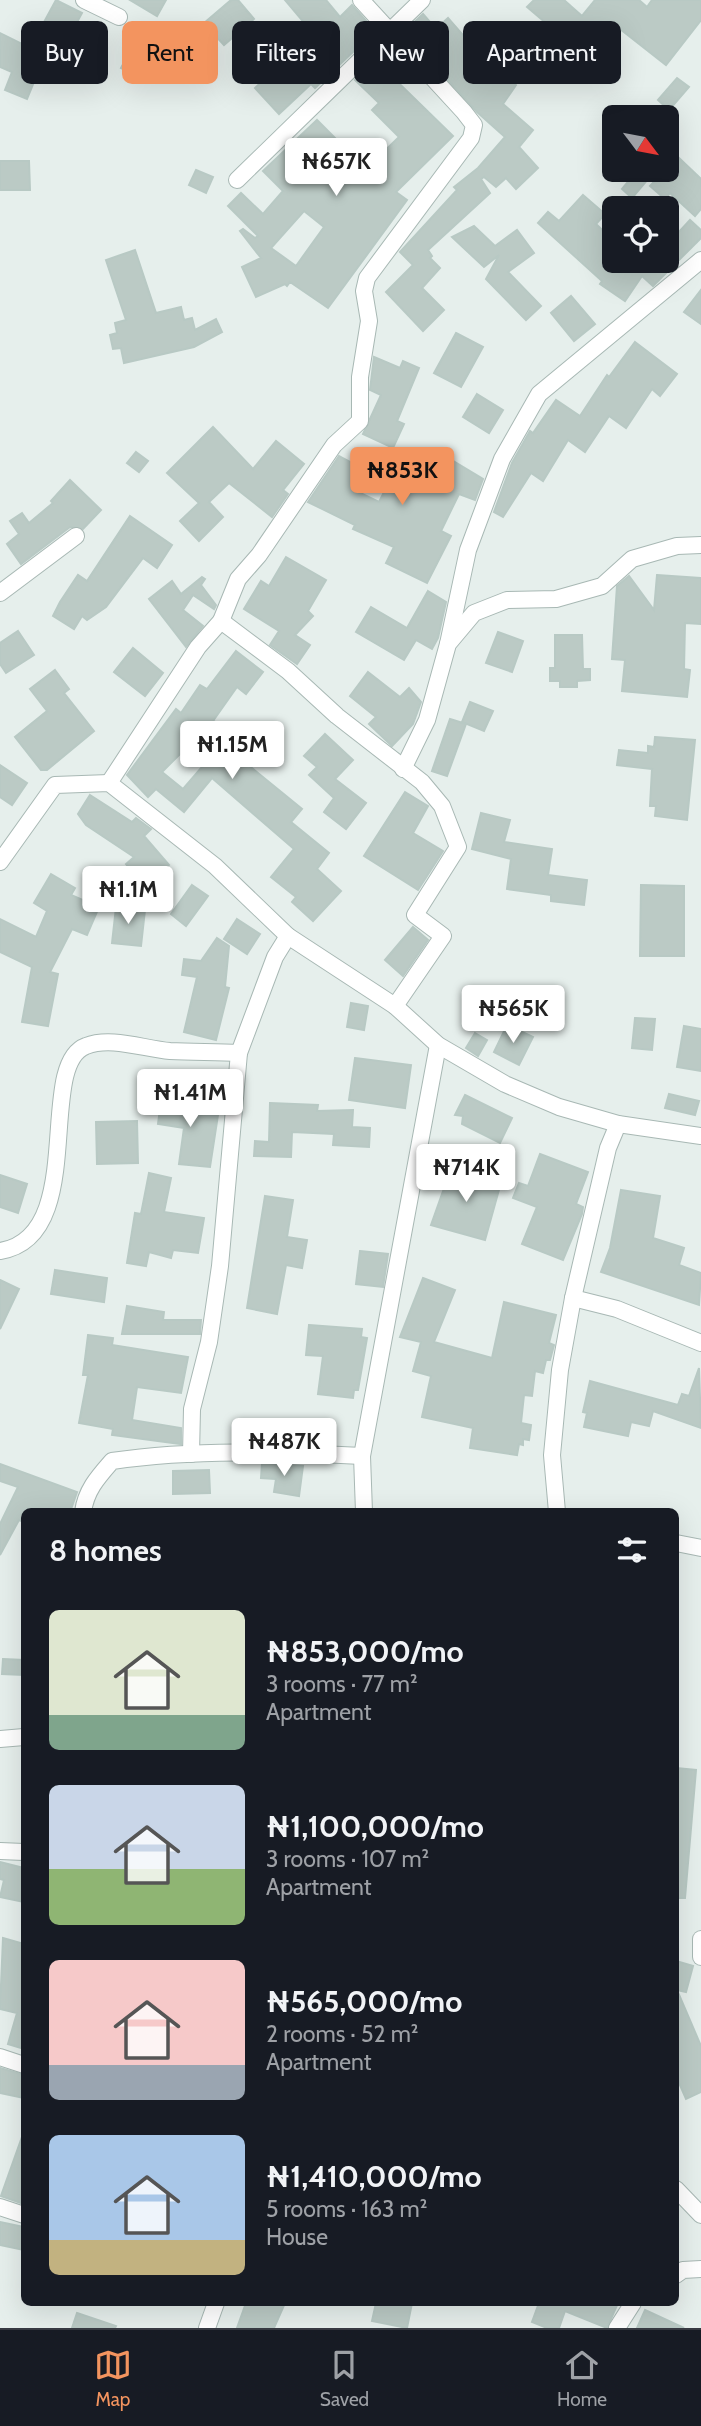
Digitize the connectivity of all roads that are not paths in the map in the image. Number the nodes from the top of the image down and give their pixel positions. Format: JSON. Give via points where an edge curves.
{"nodes":[{"id":1,"x":84,"y":0,"type":"edge"},
{"id":2,"x":361,"y":0,"type":"edge"},
{"id":3,"x":422,"y":0,"type":"edge"},
{"id":4,"x":120,"y":16,"type":"dead end"},
{"id":5,"x":381,"y":21,"type":"edge"},
{"id":6,"x":400,"y":21,"type":"edge"},
{"id":7,"x":354,"y":65,"type":"edge"},
{"id":8,"x":439,"y":84,"type":"edge"},
{"id":9,"x":237,"y":180,"type":"dead end"},
{"id":10,"x":701,"y":260,"type":"edge"},
{"id":11,"x":76,"y":536,"type":"dead end"},
{"id":12,"x":701,"y":545,"type":"edge"},
{"id":13,"x":0,"y":593,"type":"edge"},
{"id":14,"x":222,"y":621,"type":"junction"},
{"id":15,"x":448,"y":644,"type":"junction"},
{"id":16,"x":403,"y":769,"type":"junction"},
{"id":17,"x":109,"y":783,"type":"junction"},
{"id":18,"x":0,"y":862,"type":"edge"},
{"id":19,"x":288,"y":936,"type":"junction"},
{"id":20,"x":395,"y":1006,"type":"junction"},
{"id":21,"x":438,"y":1045,"type":"junction"},
{"id":22,"x":239,"y":1053,"type":"junction"},
{"id":23,"x":618,"y":1124,"type":"junction"},
{"id":24,"x":701,"y":1136,"type":"edge"},
{"id":25,"x":0,"y":1251,"type":"edge"},
{"id":26,"x":573,"y":1298,"type":"junction"},
{"id":27,"x":701,"y":1343,"type":"edge"},
{"id":28,"x":191,"y":1454,"type":"junction"},
{"id":29,"x":362,"y":1456,"type":"junction"},
{"id":30,"x":84,"y":1508,"type":"edge"},
{"id":31,"x":364,"y":1508,"type":"edge"},
{"id":32,"x":557,"y":1508,"type":"edge"},
{"id":33,"x":679,"y":1544,"type":"edge"},
{"id":34,"x":701,"y":1548,"type":"edge"},
{"id":35,"x":21,"y":1737,"type":"edge"},
{"id":36,"x":0,"y":1739,"type":"edge"},
{"id":37,"x":0,"y":1851,"type":"edge"},
{"id":38,"x":21,"y":1852,"type":"edge"},
{"id":39,"x":701,"y":1940,"type":"edge"},
{"id":40,"x":701,"y":1957,"type":"edge"},
{"id":41,"x":0,"y":2057,"type":"edge"},
{"id":42,"x":21,"y":2064,"type":"edge"},
{"id":43,"x":679,"y":2192,"type":"edge"},
{"id":44,"x":0,"y":2207,"type":"edge"},
{"id":45,"x":21,"y":2214,"type":"edge"},
{"id":46,"x":701,"y":2215,"type":"edge"},
{"id":47,"x":701,"y":2269,"type":"edge"},
{"id":48,"x":679,"y":2273,"type":"edge"},
{"id":49,"x":215,"y":2306,"type":"edge"},
{"id":50,"x":631,"y":2306,"type":"edge"},
{"id":51,"x":207,"y":2328,"type":"edge"},
{"id":52,"x":618,"y":2328,"type":"edge"}],
"edges":[{"from":1,"to":4,"type":"street"},
{"from":2,"to":5,"type":"street"},
{"from":3,"to":6,"type":"street"},
{"from":7,"to":9,"type":"street"},
{"from":8,"to":14,"type":"street","via":[[474,125],[471,138],[367,278],[364,291],[369,321],[360,377],[360,421],[334,445],[238,579]]},
{"from":10,"to":15,"type":"street","via":[[539,394],[502,459],[468,550]]},
{"from":11,"to":13,"type":"street"},
{"from":12,"to":15,"type":"street","via":[[677,546],[632,559],[602,586],[556,599],[507,600],[474,613]]},
{"from":14,"to":16,"type":"street"},
{"from":14,"to":17,"type":"street","via":[[198,647]]},
{"from":15,"to":16,"type":"street","via":[[427,720]]},
{"from":16,"to":20,"type":"street","via":[[422,782],[442,806],[457,847],[415,915],[443,936]]},
{"from":17,"to":18,"type":"street","via":[[55,785]]},
{"from":17,"to":19,"type":"street","via":[[215,866]]},
{"from":19,"to":20,"type":"street"},
{"from":19,"to":22,"type":"street","via":[[275,957]]},
{"from":20,"to":21,"type":"street"},
{"from":21,"to":23,"type":"street","via":[[505,1084],[559,1107]]},
{"from":21,"to":29,"type":"street"},
{"from":22,"to":25,"type":"street","via":[[168,1051],[101,1042],[83,1046],[71,1059],[63,1087],[56,1168],[46,1209],[32,1235],[13,1249]]},
{"from":22,"to":28,"type":"street","via":[[220,1266],[209,1342],[192,1409]]},
{"from":23,"to":24,"type":"street"},
{"from":23,"to":26,"type":"street","via":[[608,1148]]},
{"from":26,"to":27,"type":"street","via":[[617,1309]]},
{"from":26,"to":32,"type":"street","via":[[552,1455]]},
{"from":28,"to":29,"type":"street"},
{"from":28,"to":30,"type":"street","via":[[111,1461],[94,1482]]},
{"from":29,"to":31,"type":"street"},
{"from":33,"to":34,"type":"street"},
{"from":35,"to":36,"type":"street"},
{"from":37,"to":38,"type":"street"},
{"from":39,"to":40,"type":"street"},
{"from":41,"to":42,"type":"street"},
{"from":43,"to":46,"type":"street"},
{"from":44,"to":45,"type":"street"},
{"from":47,"to":48,"type":"street"},
{"from":49,"to":51,"type":"street"},
{"from":50,"to":52,"type":"street"}]}
